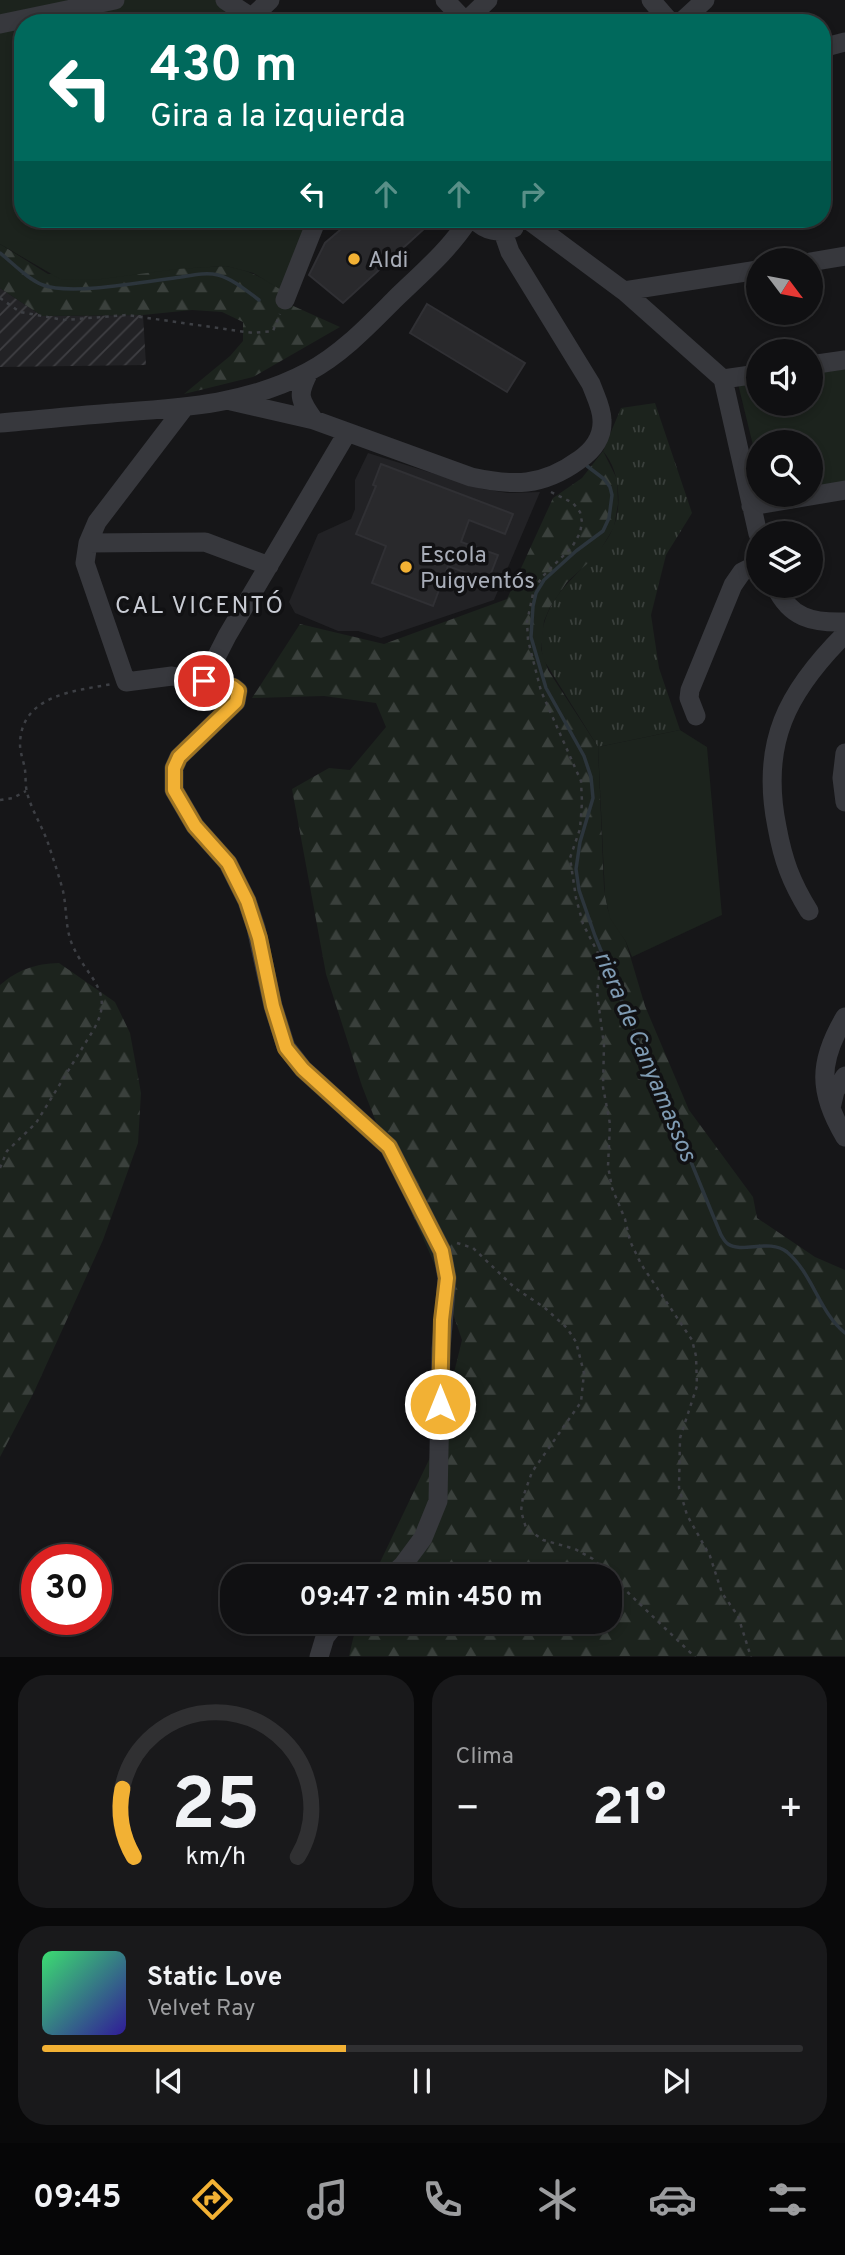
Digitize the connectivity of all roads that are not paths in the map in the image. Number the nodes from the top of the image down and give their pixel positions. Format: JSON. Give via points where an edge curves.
{"nodes":[{"id":1,"x":115,"y":0,"type":"edge"},
{"id":2,"x":225,"y":0,"type":"edge"},
{"id":3,"x":445,"y":0,"type":"edge"},
{"id":4,"x":488,"y":0,"type":"edge"},
{"id":5,"x":651,"y":0,"type":"edge"},
{"id":6,"x":705,"y":0,"type":"edge"},
{"id":7,"x":48,"y":14,"type":"edge"},
{"id":8,"x":247,"y":14,"type":"edge"},
{"id":9,"x":458,"y":14,"type":"edge"},
{"id":10,"x":473,"y":14,"type":"edge"},
{"id":11,"x":663,"y":14,"type":"edge"},
{"id":12,"x":690,"y":14,"type":"edge"},
{"id":13,"x":313,"y":228,"type":"edge"},
{"id":14,"x":476,"y":228,"type":"edge"},
{"id":15,"x":487,"y":228,"type":"edge"},
{"id":16,"x":538,"y":228,"type":"edge"},
{"id":17,"x":845,"y":256,"type":"edge"},
{"id":18,"x":823,"y":260,"type":"edge"},
{"id":19,"x":746,"y":272,"type":"edge"},
{"id":20,"x":624,"y":291,"type":"junction"},
{"id":21,"x":285,"y":300,"type":"road end"},
{"id":22,"x":845,"y":360,"type":"edge"},
{"id":23,"x":823,"y":363,"type":"edge"},
{"id":24,"x":309,"y":372,"type":"junction"},
{"id":25,"x":746,"y":376,"type":"edge"},
{"id":26,"x":723,"y":379,"type":"junction"},
{"id":27,"x":231,"y":401,"type":"junction"},
{"id":28,"x":184,"y":408,"type":"junction"},
{"id":29,"x":314,"y":420,"type":"junction"},
{"id":30,"x":0,"y":423,"type":"edge"},
{"id":31,"x":347,"y":433,"type":"junction"},
{"id":32,"x":746,"y":483,"type":"edge"},
{"id":33,"x":845,"y":490,"type":"edge"},
{"id":34,"x":823,"y":494,"type":"edge"},
{"id":35,"x":88,"y":543,"type":"junction"},
{"id":36,"x":269,"y":566,"type":"junction"},
{"id":37,"x":746,"y":570,"type":"edge"},
{"id":38,"x":780,"y":598,"type":"edge"},
{"id":39,"x":845,"y":622,"type":"edge"},
{"id":40,"x":845,"y":635,"type":"edge"},
{"id":41,"x":204,"y":681,"type":"junction"},
{"id":42,"x":696,"y":716,"type":"dead end"},
{"id":43,"x":845,"y":753,"type":"edge"},
{"id":44,"x":845,"y":802,"type":"edge"},
{"id":45,"x":809,"y":911,"type":"dead end"},
{"id":46,"x":845,"y":1017,"type":"edge"},
{"id":47,"x":839,"y":1044,"type":"edge"},
{"id":48,"x":845,"y":1076,"type":"edge"},
{"id":49,"x":831,"y":1109,"type":"junction"},
{"id":50,"x":845,"y":1137,"type":"edge"},
{"id":51,"x":403,"y":1564,"type":"edge"},
{"id":52,"x":328,"y":1634,"type":"edge"},
{"id":53,"x":319,"y":1657,"type":"edge"}],
"edges":[{"from":1,"to":7,"type":"street"},
{"from":2,"to":8,"type":"street"},
{"from":3,"to":9,"type":"street"},
{"from":4,"to":10,"type":"street"},
{"from":5,"to":11,"type":"street"},
{"from":6,"to":12,"type":"street"},
{"from":13,"to":21,"type":"street"},
{"from":14,"to":24,"type":"street","via":[[455,241],[352,341]]},
{"from":15,"to":31,"type":"street","via":[[510,252],[591,384],[602,419],[601,432],[589,453],[538,482],[510,483],[471,477]]},
{"from":16,"to":20,"type":"street"},
{"from":17,"to":18,"type":"street"},
{"from":19,"to":20,"type":"street"},
{"from":20,"to":26,"type":"street"},
{"from":22,"to":23,"type":"street"},
{"from":24,"to":27,"type":"street"},
{"from":24,"to":29,"type":"street","via":[[300,398]]},
{"from":25,"to":26,"type":"street"},
{"from":26,"to":32,"type":"street"},
{"from":27,"to":28,"type":"street"},
{"from":27,"to":29,"type":"street"},
{"from":28,"to":30,"type":"street"},
{"from":28,"to":35,"type":"street","via":[[97,522]]},
{"from":29,"to":31,"type":"street"},
{"from":31,"to":36,"type":"street"},
{"from":33,"to":34,"type":"street"},
{"from":35,"to":36,"type":"street","via":[[205,542]]},
{"from":35,"to":41,"type":"street","via":[[85,563],[126,682],[172,676]]},
{"from":36,"to":41,"type":"street"},
{"from":37,"to":42,"type":"street","via":[[733,585],[690,690]]},
{"from":38,"to":39,"type":"street","via":[[796,614],[823,623]]},
{"from":40,"to":45,"type":"street","via":[[821,658],[788,708],[772,756],[772,804],[786,868]]},
{"from":41,"to":51,"type":"street","via":[[233,687],[238,696],[179,757],[174,790],[195,826],[228,863],[247,901],[286,1048],[389,1147],[442,1251],[447,1278],[438,1501],[423,1538]]},
{"from":43,"to":44,"type":"street"},
{"from":46,"to":47,"type":"street"},
{"from":47,"to":49,"type":"street","via":[[823,1073]]},
{"from":48,"to":49,"type":"street"},
{"from":49,"to":50,"type":"street"},
{"from":52,"to":53,"type":"street"}]}
